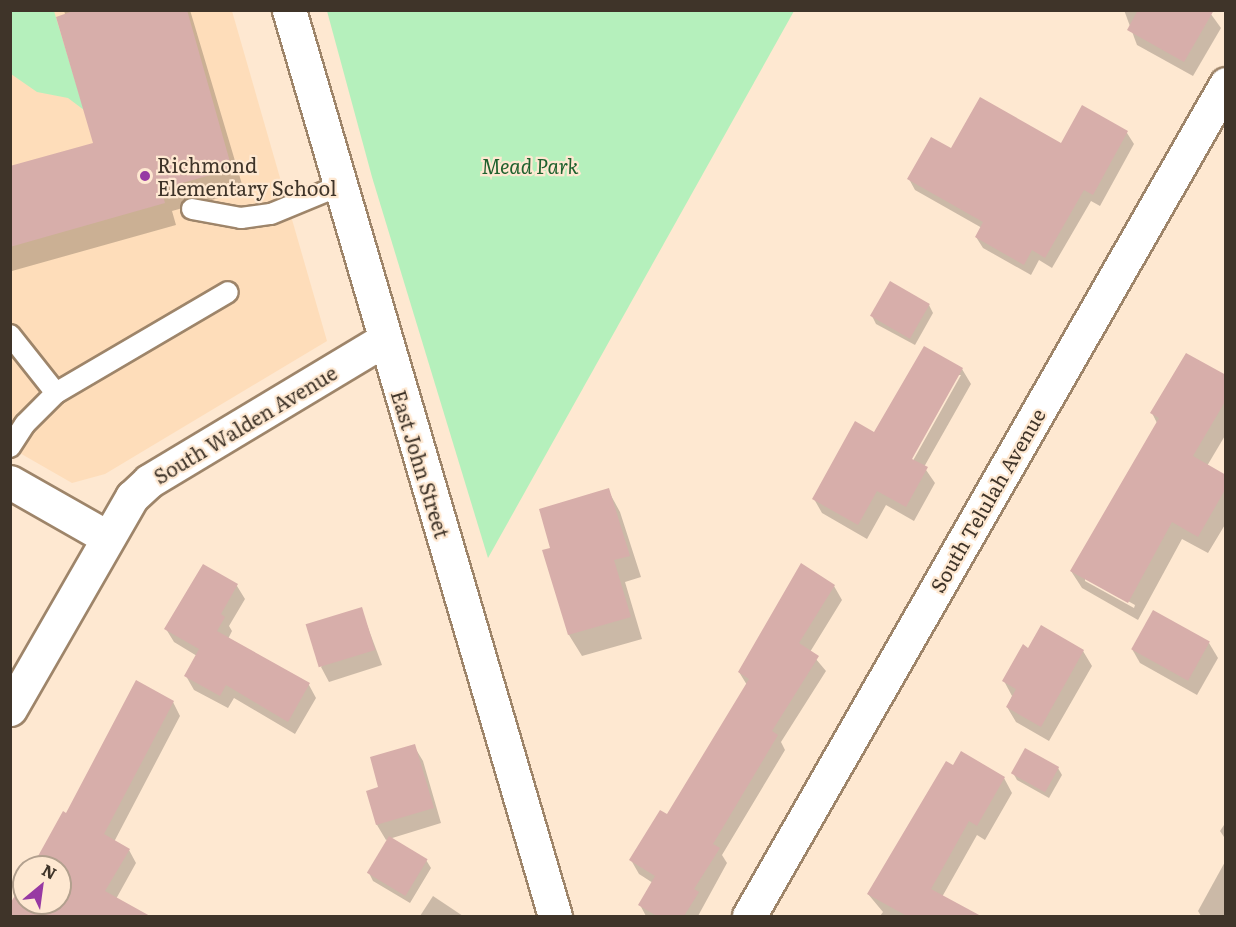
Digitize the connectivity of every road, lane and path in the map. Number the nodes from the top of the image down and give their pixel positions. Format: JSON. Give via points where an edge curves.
{"nodes":[{"id":1,"x":290,"y":10,"type":"edge"},
{"id":2,"x":1226,"y":84,"type":"edge"},
{"id":3,"x":339,"y":186,"type":"junction"},
{"id":4,"x":192,"y":209,"type":"dead end"},
{"id":5,"x":228,"y":292,"type":"dead end"},
{"id":6,"x":10,"y":335,"type":"edge"},
{"id":7,"x":384,"y":340,"type":"junction"},
{"id":8,"x":56,"y":393,"type":"junction"},
{"id":9,"x":10,"y":447,"type":"edge"},
{"id":10,"x":10,"y":482,"type":"edge"},
{"id":11,"x":107,"y":537,"type":"junction"},
{"id":12,"x":10,"y":709,"type":"edge"},
{"id":13,"x":555,"y":916,"type":"edge"},
{"id":14,"x":749,"y":916,"type":"edge"}],
"edges":[{"from":1,"to":3,"type":"street","name":"East John Street"},
{"from":2,"to":14,"type":"street","name":"South Telulah Avenue"},
{"from":3,"to":4,"type":"lane","via":[[271,214],[242,218]]},
{"from":3,"to":7,"type":"street","name":"East John Street"},
{"from":5,"to":8,"type":"lane"},
{"from":6,"to":8,"type":"lane"},
{"from":7,"to":11,"type":"street","name":"South Walden Avenue","via":[[149,481],[132,497]]},
{"from":7,"to":13,"type":"street","name":"East John Street"},
{"from":8,"to":9,"type":"lane","via":[[25,424]]},
{"from":10,"to":11,"type":"street"},
{"from":11,"to":12,"type":"street","name":"South Walden Avenue"}]}
